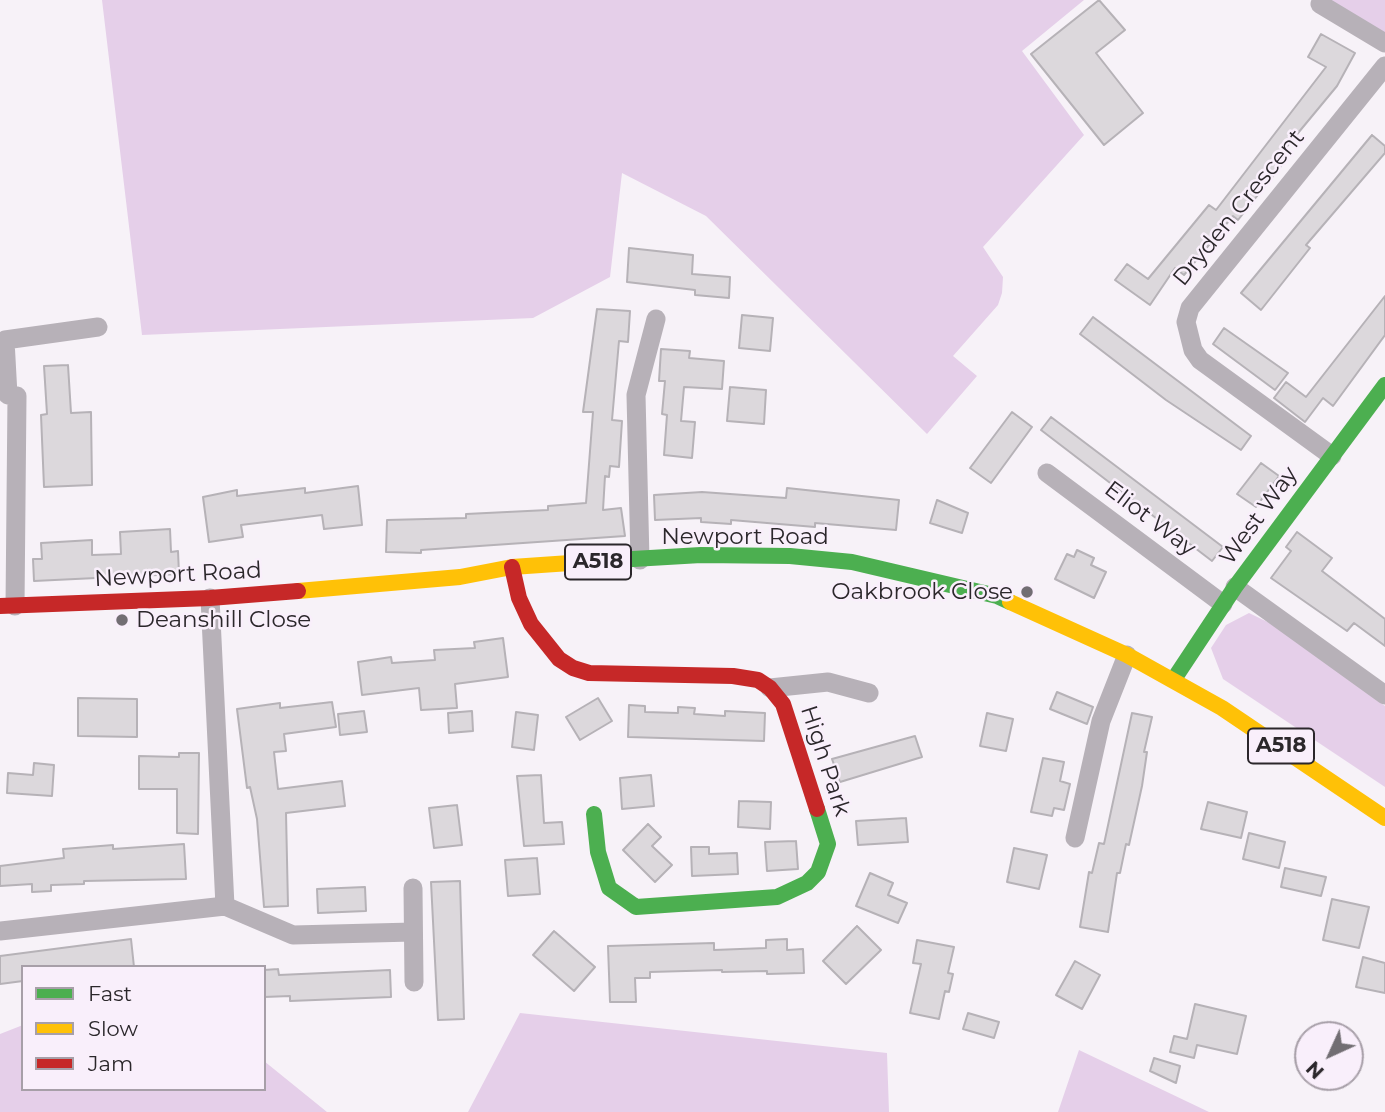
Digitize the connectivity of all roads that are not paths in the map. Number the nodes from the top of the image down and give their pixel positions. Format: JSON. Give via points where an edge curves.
{"nodes":[{"id":1,"x":1320,"y":4,"type":"dead end"},
{"id":2,"x":1385,"y":43,"type":"edge"},
{"id":3,"x":1385,"y":66,"type":"edge"},
{"id":4,"x":656,"y":319,"type":"dead end"},
{"id":5,"x":98,"y":327,"type":"dead end"},
{"id":6,"x":1385,"y":386,"type":"edge"},
{"id":7,"x":11,"y":402,"type":"edge"},
{"id":8,"x":1332,"y":456,"type":"junction"},
{"id":9,"x":1047,"y":473,"type":"dead end"},
{"id":10,"x":640,"y":559,"type":"junction"},
{"id":11,"x":512,"y":567,"type":"junction"},
{"id":12,"x":1235,"y":587,"type":"junction"},
{"id":13,"x":209,"y":598,"type":"junction"},
{"id":14,"x":1223,"y":604,"type":"junction"},
{"id":15,"x":8,"y":606,"type":"edge"},
{"id":16,"x":1127,"y":655,"type":"junction"},
{"id":17,"x":1174,"y":679,"type":"junction"},
{"id":18,"x":770,"y":688,"type":"junction"},
{"id":19,"x":869,"y":693,"type":"dead end"},
{"id":20,"x":1385,"y":695,"type":"edge"},
{"id":21,"x":594,"y":814,"type":"dead end"},
{"id":22,"x":1385,"y":818,"type":"edge"},
{"id":23,"x":1075,"y":838,"type":"dead end"},
{"id":24,"x":413,"y":888,"type":"dead end"},
{"id":25,"x":225,"y":906,"type":"junction"},
{"id":26,"x":0,"y":931,"type":"edge"},
{"id":27,"x":413,"y":932,"type":"junction"},
{"id":28,"x":414,"y":982,"type":"dead end"}],
"edges":[{"from":1,"to":2,"type":"street"},
{"from":3,"to":8,"type":"street","name":"Dryden Crescent","via":[[1190,308],[1186,322],[1200,360]]},
{"from":4,"to":10,"type":"street","via":[[636,395]]},
{"from":5,"to":7,"type":"street","via":[[5,340]]},
{"from":6,"to":8,"type":"main road","name":"West Way"},
{"from":7,"to":15,"type":"street"},
{"from":8,"to":12,"type":"main road","name":"West Way"},
{"from":9,"to":14,"type":"street","name":"Eliot Way"},
{"from":10,"to":11,"type":"main road","name":"Newport Road","number":"A518"},
{"from":10,"to":16,"type":"main road","name":"Newport Road","number":"A518","via":[[778,556],[852,562],[997,596]]},
{"from":11,"to":13,"type":"main road","name":"Newport Road","number":"A518","via":[[460,577]]},
{"from":11,"to":18,"type":"main road","name":"High Park","via":[[531,624],[559,659],[573,668],[589,673],[733,676],[758,680]]},
{"from":12,"to":14,"type":"main road","name":"West Way"},
{"from":12,"to":20,"type":"street"},
{"from":13,"to":15,"type":"main road","name":"Newport Road","number":"A518"},
{"from":13,"to":25,"type":"street"},
{"from":14,"to":17,"type":"main road","name":"West Way"},
{"from":16,"to":17,"type":"main road","name":"Newport Road","number":"A518"},
{"from":16,"to":23,"type":"street","via":[[1101,721]]},
{"from":17,"to":22,"type":"main road","name":"Newport Road","number":"A518","via":[[1276,742]]},
{"from":18,"to":19,"type":"street","via":[[828,682]]},
{"from":18,"to":21,"type":"main road","name":"High Park","via":[[783,704],[828,844],[818,872],[807,883],[777,897],[636,907],[609,888],[598,852]]},
{"from":24,"to":27,"type":"street"},
{"from":25,"to":26,"type":"street"},
{"from":25,"to":27,"type":"street","via":[[293,935]]},
{"from":27,"to":28,"type":"street"}]}
